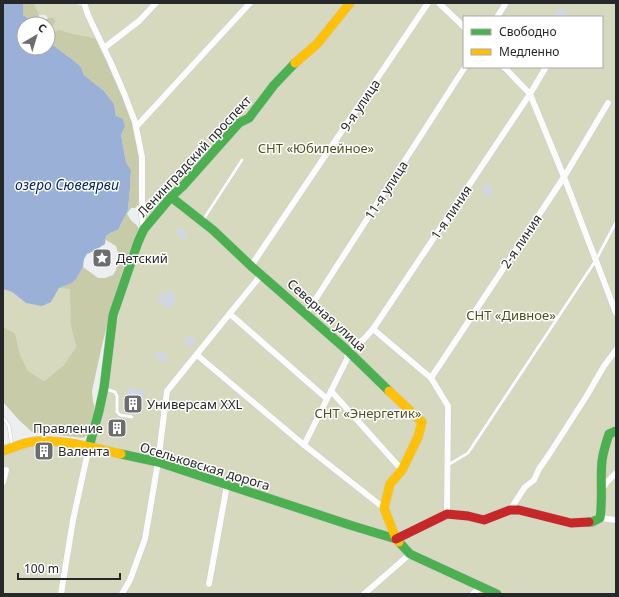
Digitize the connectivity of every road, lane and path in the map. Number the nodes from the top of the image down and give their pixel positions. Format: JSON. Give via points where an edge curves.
{"nodes":[{"id":1,"x":84,"y":3,"type":"edge"},
{"id":2,"x":156,"y":3,"type":"edge"},
{"id":3,"x":250,"y":3,"type":"edge"},
{"id":4,"x":350,"y":3,"type":"edge"},
{"id":5,"x":428,"y":3,"type":"edge"},
{"id":6,"x":439,"y":3,"type":"edge"},
{"id":7,"x":506,"y":3,"type":"edge"},
{"id":8,"x":498,"y":16,"type":"edge"},
{"id":9,"x":463,"y":26,"type":"edge"},
{"id":10,"x":104,"y":48,"type":"junction"},
{"id":11,"x":464,"y":68,"type":"edge"},
{"id":12,"x":505,"y":68,"type":"edge"},
{"id":13,"x":545,"y":68,"type":"edge"},
{"id":14,"x":530,"y":94,"type":"junction"},
{"id":15,"x":608,"y":103,"type":"dead end"},
{"id":16,"x":136,"y":127,"type":"junction"},
{"id":17,"x":242,"y":160,"type":"dead end"},
{"id":18,"x":564,"y":177,"type":"junction"},
{"id":19,"x":171,"y":197,"type":"junction"},
{"id":20,"x":202,"y":221,"type":"junction"},
{"id":21,"x":616,"y":222,"type":"edge"},
{"id":22,"x":144,"y":229,"type":"junction"},
{"id":23,"x":596,"y":260,"type":"junction"},
{"id":24,"x":251,"y":266,"type":"junction"},
{"id":25,"x":261,"y":275,"type":"junction"},
{"id":26,"x":616,"y":313,"type":"edge"},
{"id":27,"x":230,"y":314,"type":"junction"},
{"id":28,"x":306,"y":314,"type":"junction"},
{"id":29,"x":372,"y":329,"type":"junction"},
{"id":30,"x":616,"y":350,"type":"edge"},
{"id":31,"x":348,"y":351,"type":"junction"},
{"id":32,"x":197,"y":355,"type":"junction"},
{"id":33,"x":430,"y":378,"type":"junction"},
{"id":34,"x":104,"y":388,"type":"junction"},
{"id":35,"x":331,"y":392,"type":"junction"},
{"id":36,"x":327,"y":399,"type":"junction"},
{"id":37,"x":3,"y":417,"type":"edge"},
{"id":38,"x":132,"y":417,"type":"dead end"},
{"id":39,"x":616,"y":430,"type":"edge"},
{"id":40,"x":304,"y":445,"type":"junction"},
{"id":41,"x":89,"y":447,"type":"junction"},
{"id":42,"x":7,"y":449,"type":"edge"},
{"id":43,"x":158,"y":462,"type":"junction"},
{"id":44,"x":448,"y":464,"type":"junction"},
{"id":45,"x":6,"y":470,"type":"dead end"},
{"id":46,"x":402,"y":470,"type":"junction"},
{"id":47,"x":616,"y":473,"type":"edge"},
{"id":48,"x":3,"y":482,"type":"edge"},
{"id":49,"x":227,"y":485,"type":"junction"},
{"id":50,"x":602,"y":489,"type":"junction"},
{"id":51,"x":384,"y":508,"type":"junction"},
{"id":52,"x":510,"y":510,"type":"junction"},
{"id":53,"x":447,"y":514,"type":"junction"},
{"id":54,"x":600,"y":518,"type":"junction"},
{"id":55,"x":616,"y":520,"type":"edge"},
{"id":56,"x":396,"y":539,"type":"junction"},
{"id":57,"x":410,"y":554,"type":"junction"},
{"id":58,"x":209,"y":584,"type":"dead end"},
{"id":59,"x":481,"y":587,"type":"junction"},
{"id":60,"x":61,"y":594,"type":"edge"},
{"id":61,"x":122,"y":594,"type":"edge"},
{"id":62,"x":364,"y":594,"type":"edge"},
{"id":63,"x":473,"y":594,"type":"edge"},
{"id":64,"x":497,"y":594,"type":"edge"}],
"edges":[{"from":1,"to":10,"type":"street"},
{"from":2,"to":10,"type":"street","via":[[139,21]]},
{"from":3,"to":16,"type":"street"},
{"from":4,"to":19,"type":"street","name":"Ленинградский проспект","via":[[317,44],[274,85],[249,118],[239,123]]},
{"from":5,"to":24,"type":"street","name":"9-я улица"},
{"from":6,"to":9,"type":"street"},
{"from":7,"to":8,"type":"street"},
{"from":10,"to":16,"type":"street"},
{"from":11,"to":28,"type":"street","name":"11-я улица"},
{"from":12,"to":14,"type":"street"},
{"from":13,"to":14,"type":"street","name":"1-я линия"},
{"from":14,"to":18,"type":"street"},
{"from":14,"to":29,"type":"street","name":"1-я линия"},
{"from":15,"to":18,"type":"street","name":"2-я линия"},
{"from":16,"to":22,"type":"street","via":[[142,156]]},
{"from":17,"to":20,"type":"lane"},
{"from":18,"to":23,"type":"street"},
{"from":18,"to":33,"type":"street","name":"2-я линия"},
{"from":19,"to":20,"type":"street","name":"Северная улица"},
{"from":19,"to":22,"type":"street","name":"Ленинградский проспект"},
{"from":20,"to":24,"type":"street","name":"Северная улица"},
{"from":21,"to":23,"type":"lane"},
{"from":22,"to":34,"type":"street","name":"Ленинградский проспект","via":[[113,315]]},
{"from":23,"to":26,"type":"street"},
{"from":23,"to":44,"type":"lane","via":[[468,452]]},
{"from":24,"to":25,"type":"street","name":"Северная улица"},
{"from":25,"to":27,"type":"street"},
{"from":25,"to":28,"type":"street","name":"Северная улица"},
{"from":27,"to":32,"type":"street"},
{"from":27,"to":36,"type":"street"},
{"from":28,"to":31,"type":"street","name":"Северная улица"},
{"from":29,"to":31,"type":"street","name":"1-я линия"},
{"from":29,"to":33,"type":"street"},
{"from":30,"to":52,"type":"street","via":[[534,480],[525,487]]},
{"from":31,"to":35,"type":"street","via":[[347,359]]},
{"from":31,"to":46,"type":"street","name":"Северная улица","via":[[422,422],[418,437]]},
{"from":32,"to":40,"type":"street"},
{"from":32,"to":43,"type":"street","via":[[167,391]]},
{"from":33,"to":44,"type":"street","via":[[448,406]]},
{"from":34,"to":38,"type":"lane","via":[[115,392],[117,412]]},
{"from":34,"to":41,"type":"street","name":"Ленинградский проспект"},
{"from":35,"to":36,"type":"street"},
{"from":35,"to":46,"type":"street"},
{"from":36,"to":40,"type":"street"},
{"from":37,"to":42,"type":"lane","via":[[9,426]]},
{"from":39,"to":50,"type":"street","via":[[609,434],[604,449]]},
{"from":40,"to":51,"type":"street"},
{"from":41,"to":42,"type":"street","name":"Осельковская дорога","via":[[64,442],[37,441]]},
{"from":41,"to":43,"type":"street","name":"Осельковская дорога"},
{"from":41,"to":60,"type":"street","via":[[73,520]]},
{"from":43,"to":49,"type":"street","name":"Осельковская дорога"},
{"from":43,"to":61,"type":"street","via":[[145,539]]},
{"from":44,"to":53,"type":"street"},
{"from":45,"to":48,"type":"street"},
{"from":46,"to":51,"type":"street","via":[[390,484]]},
{"from":47,"to":50,"type":"street"},
{"from":49,"to":56,"type":"street","name":"Осельковская дорога"},
{"from":49,"to":58,"type":"street"},
{"from":50,"to":54,"type":"street"},
{"from":51,"to":56,"type":"street"},
{"from":52,"to":53,"type":"street","via":[[484,520]]},
{"from":52,"to":54,"type":"street","via":[[571,523],[592,522]]},
{"from":53,"to":56,"type":"street"},
{"from":54,"to":55,"type":"street"},
{"from":56,"to":57,"type":"street"},
{"from":57,"to":59,"type":"street"},
{"from":57,"to":62,"type":"street"},
{"from":59,"to":63,"type":"street"},
{"from":59,"to":64,"type":"street"}]}
